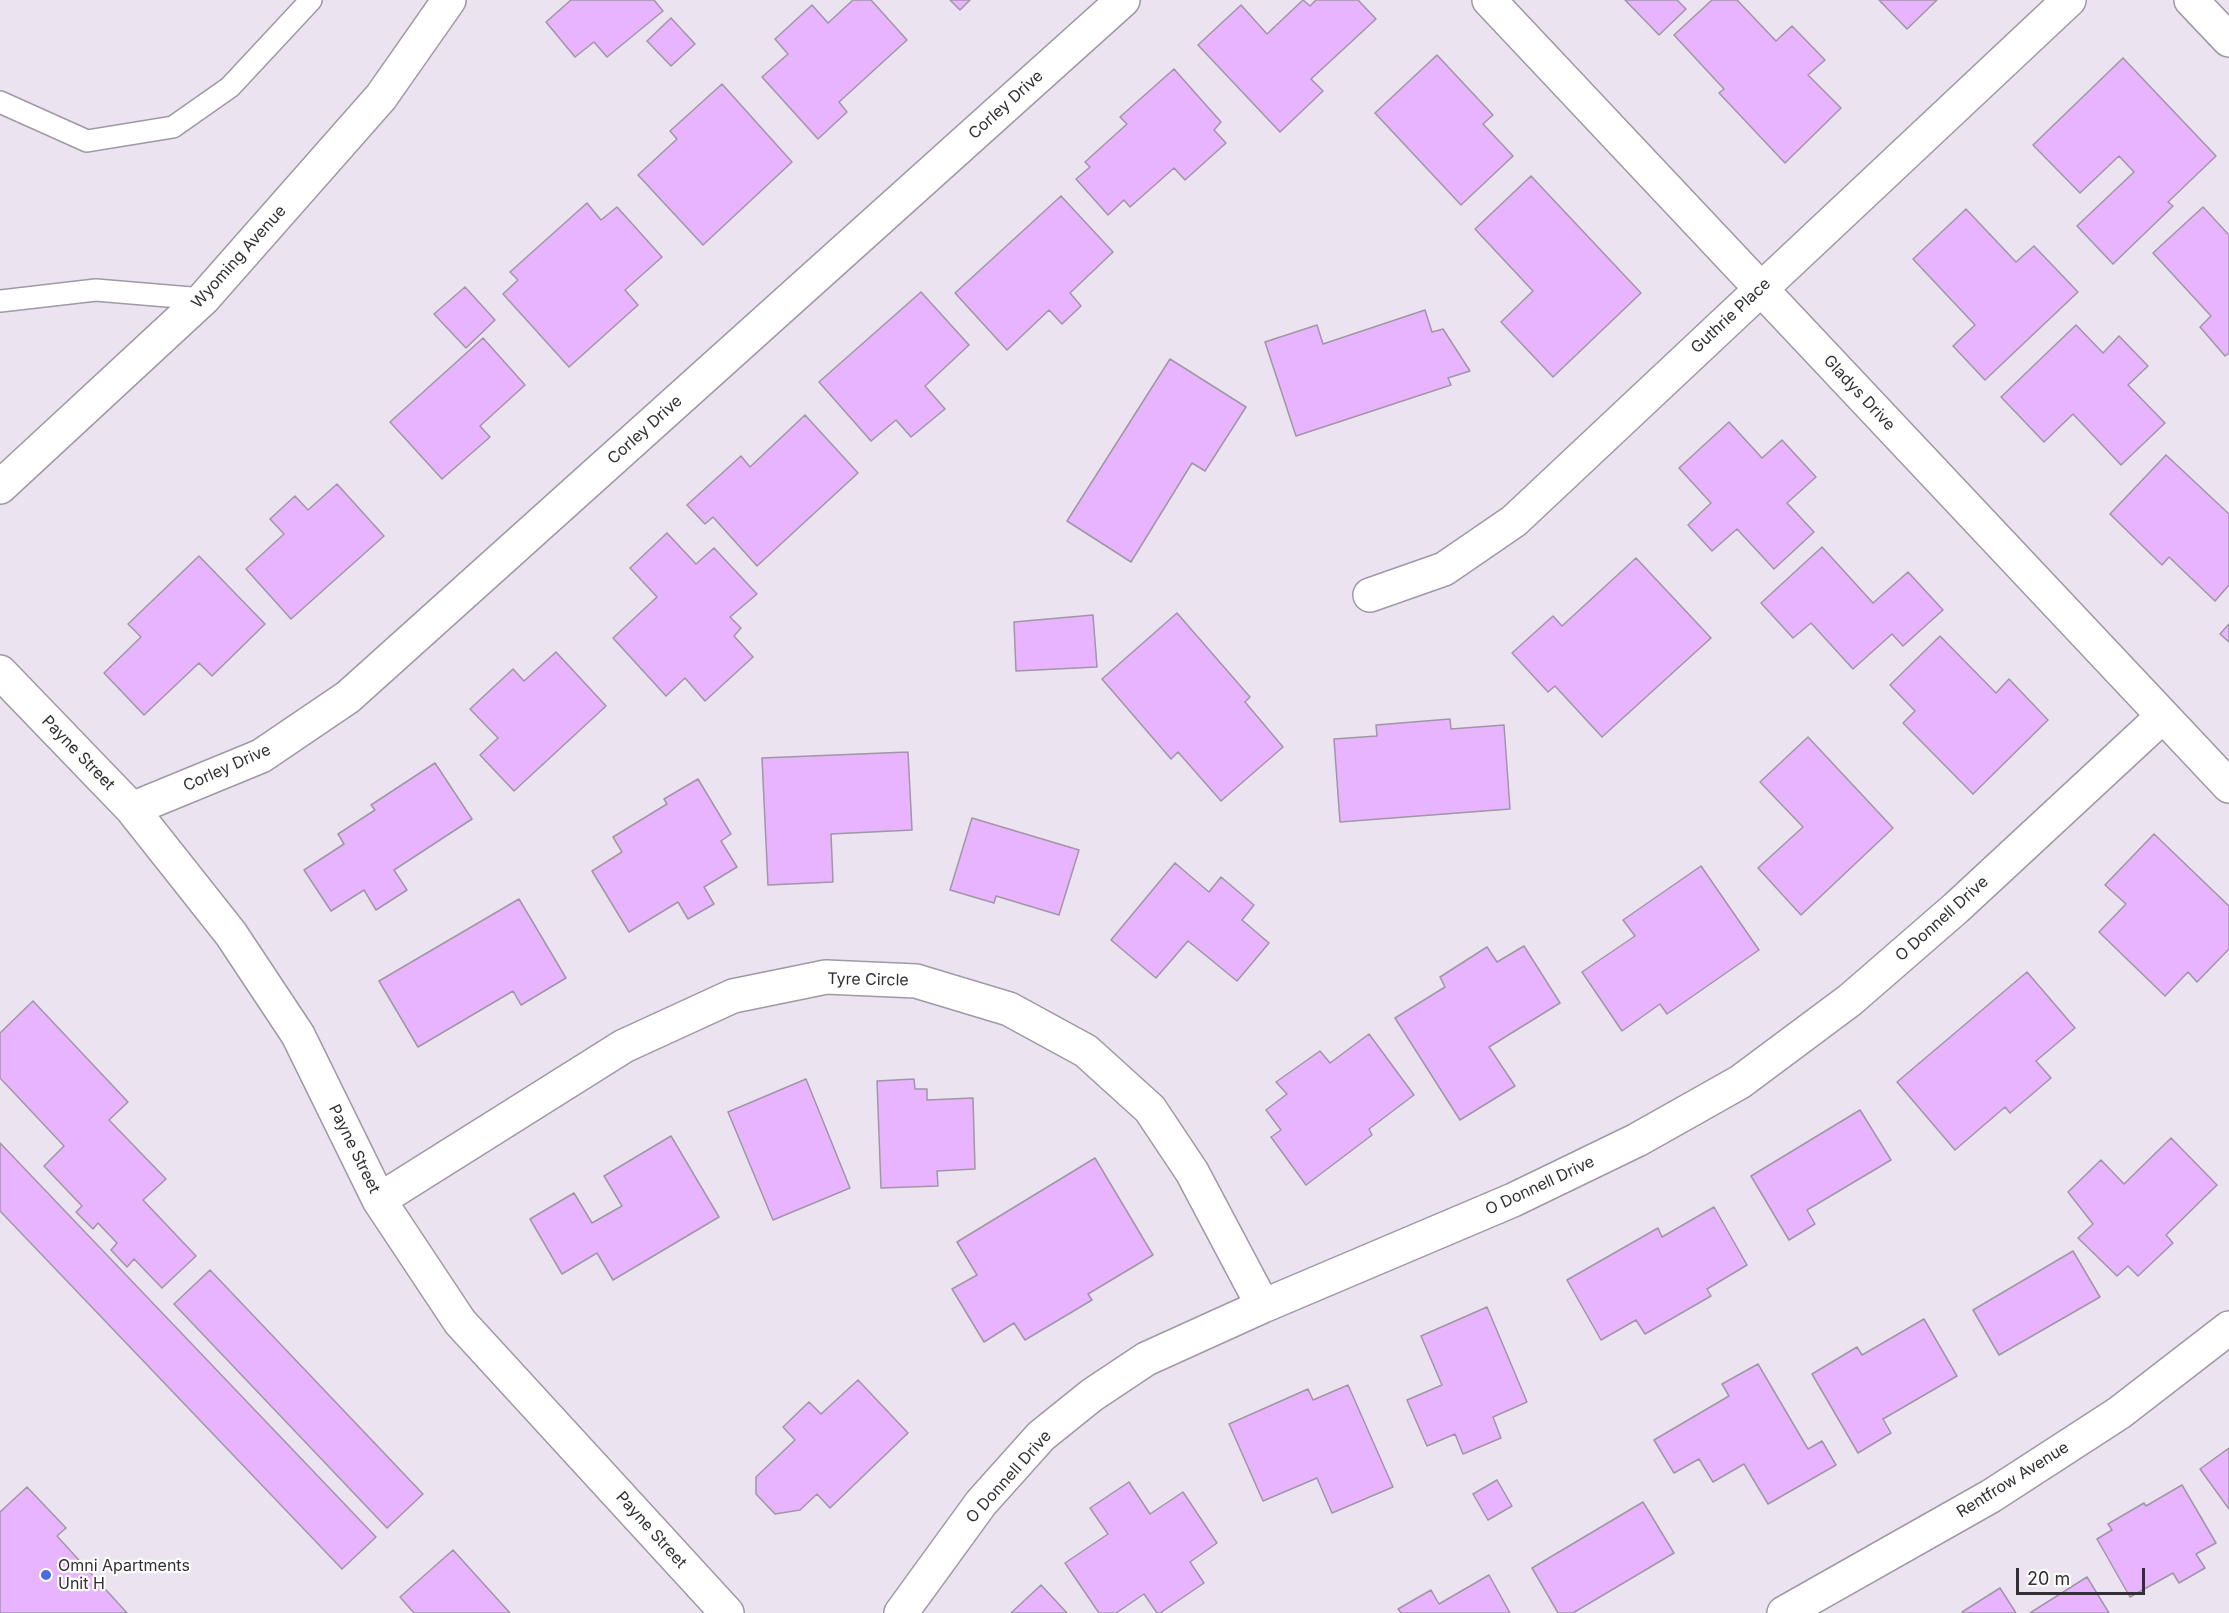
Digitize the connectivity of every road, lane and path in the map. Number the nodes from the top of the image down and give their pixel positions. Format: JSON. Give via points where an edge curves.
{"nodes":[{"id":1,"x":310,"y":0,"type":"edge"},
{"id":2,"x":449,"y":0,"type":"edge"},
{"id":3,"x":1123,"y":0,"type":"edge"},
{"id":4,"x":1489,"y":0,"type":"edge"},
{"id":5,"x":2069,"y":0,"type":"edge"},
{"id":6,"x":2191,"y":0,"type":"edge"},
{"id":7,"x":2229,"y":40,"type":"edge"},
{"id":8,"x":0,"y":102,"type":"edge"},
{"id":9,"x":1760,"y":288,"type":"junction"},
{"id":10,"x":203,"y":299,"type":"junction"},
{"id":11,"x":0,"y":302,"type":"edge"},
{"id":12,"x":0,"y":488,"type":"edge"},
{"id":13,"x":1370,"y":595,"type":"dead end"},
{"id":14,"x":0,"y":672,"type":"edge"},
{"id":15,"x":2163,"y":716,"type":"junction"},
{"id":16,"x":2229,"y":786,"type":"edge"},
{"id":17,"x":132,"y":809,"type":"junction"},
{"id":18,"x":379,"y":1200,"type":"junction"},
{"id":19,"x":1263,"y":1306,"type":"junction"},
{"id":20,"x":2229,"y":1328,"type":"edge"},
{"id":21,"x":727,"y":1613,"type":"edge"},
{"id":22,"x":902,"y":1613,"type":"edge"},
{"id":23,"x":1784,"y":1613,"type":"edge"}],
"edges":[{"from":1,"to":8,"type":"lane","via":[[231,87],[174,127],[87,141]]},
{"from":2,"to":10,"type":"street","name":"Wyoming Avenue","via":[[381,97]]},
{"from":3,"to":17,"type":"street","name":"Corley Drive","via":[[348,697],[261,756]]},
{"from":4,"to":9,"type":"street","name":"Gladys Drive"},
{"from":5,"to":9,"type":"street","name":"Guthrie Place"},
{"from":6,"to":7,"type":"street"},
{"from":9,"to":13,"type":"street","name":"Guthrie Place","via":[[1514,521],[1444,569]]},
{"from":9,"to":15,"type":"street","name":"Gladys Drive"},
{"from":10,"to":11,"type":"lane","via":[[96,290]]},
{"from":10,"to":12,"type":"street","name":"Wyoming Avenue"},
{"from":14,"to":17,"type":"street","name":"Payne Street"},
{"from":15,"to":16,"type":"street","name":"Gladys Drive"},
{"from":15,"to":19,"type":"street","name":"O Donnell Drive","via":[[1956,908],[1850,1000],[1740,1082],[1637,1140],[1513,1200]]},
{"from":17,"to":18,"type":"street","name":"Payne Street","via":[[231,934],[298,1035]]},
{"from":18,"to":19,"type":"street","name":"Tyre Circle","via":[[624,1046],[733,996],[826,977],[916,981],[1009,1009],[1086,1051],[1150,1109],[1192,1172]]},
{"from":18,"to":21,"type":"street","name":"Payne Street","via":[[460,1322]]},
{"from":19,"to":22,"type":"street","name":"O Donnell Drive","via":[[1146,1359],[1041,1436],[981,1503]]},
{"from":20,"to":23,"type":"street","name":"Rentfrow Avenue","via":[[2119,1413],[2001,1490]]}]}
